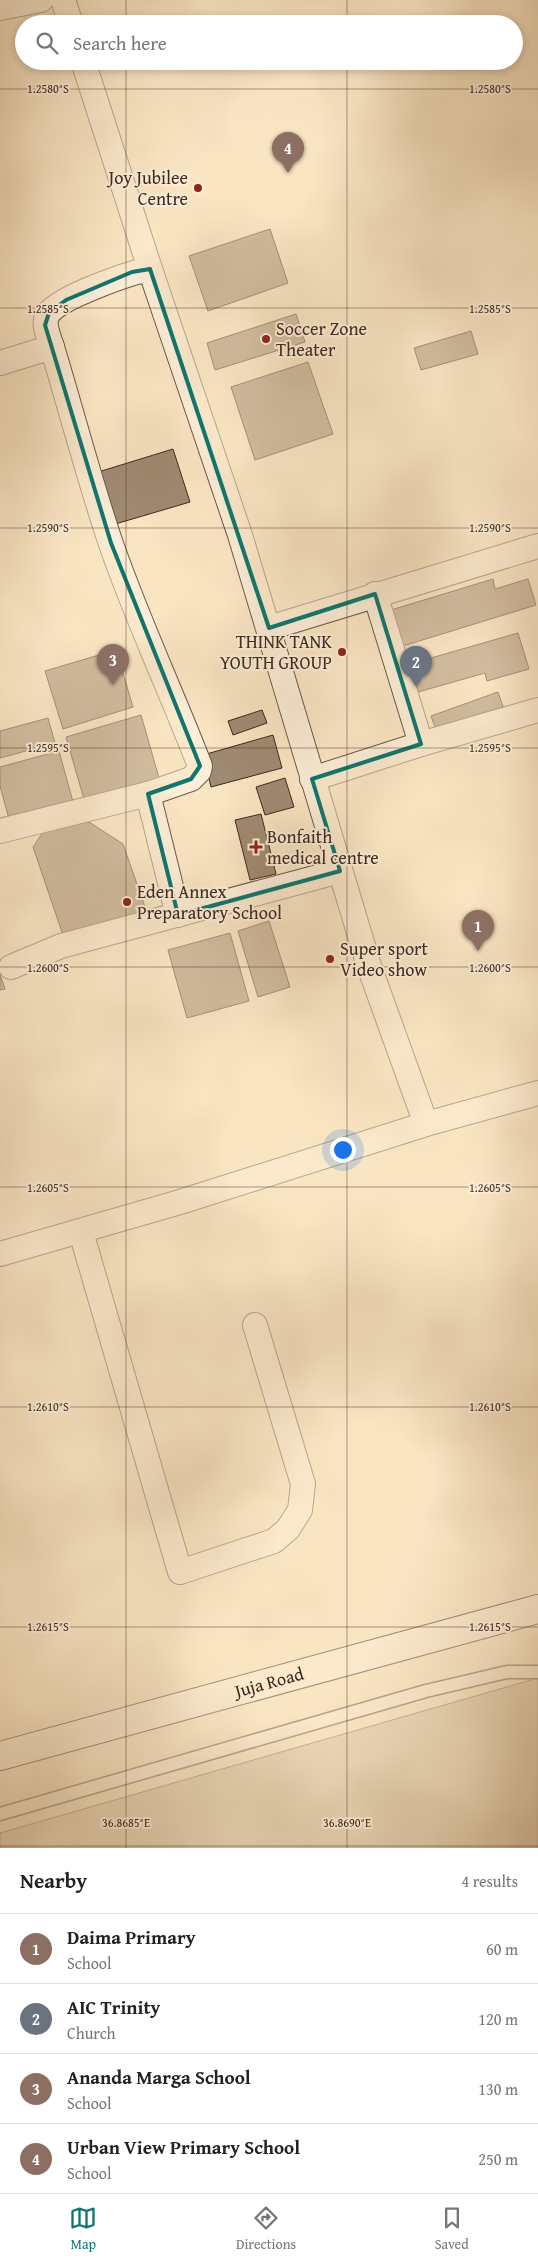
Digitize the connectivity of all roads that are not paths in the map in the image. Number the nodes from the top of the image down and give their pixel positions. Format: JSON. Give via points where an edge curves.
{"nodes":[{"id":1,"x":41,"y":0,"type":"edge"},
{"id":2,"x":63,"y":0,"type":"edge"},
{"id":3,"x":0,"y":8,"type":"edge"},
{"id":4,"x":68,"y":15,"type":"edge"},
{"id":5,"x":86,"y":70,"type":"edge"},
{"id":6,"x":150,"y":269,"type":"junction"},
{"id":7,"x":52,"y":348,"type":"junction"},
{"id":8,"x":0,"y":363,"type":"edge"},
{"id":9,"x":538,"y":546,"type":"edge"},
{"id":10,"x":375,"y":594,"type":"junction"},
{"id":11,"x":269,"y":628,"type":"junction"},
{"id":12,"x":538,"y":710,"type":"edge"},
{"id":13,"x":421,"y":744,"type":"junction"},
{"id":14,"x":312,"y":779,"type":"junction"},
{"id":15,"x":148,"y":794,"type":"junction"},
{"id":16,"x":0,"y":831,"type":"edge"},
{"id":17,"x":340,"y":871,"type":"junction"},
{"id":18,"x":178,"y":915,"type":"junction"},
{"id":19,"x":11,"y":968,"type":"dead end"},
{"id":20,"x":538,"y":1093,"type":"edge"},
{"id":21,"x":426,"y":1124,"type":"junction"},
{"id":22,"x":81,"y":1232,"type":"junction"},
{"id":23,"x":0,"y":1254,"type":"edge"},
{"id":24,"x":255,"y":1325,"type":"dead end"},
{"id":25,"x":538,"y":1609,"type":"edge"},
{"id":26,"x":538,"y":1672,"type":"edge"},
{"id":27,"x":0,"y":1756,"type":"edge"},
{"id":28,"x":0,"y":1814,"type":"edge"}],
"edges":[{"from":1,"to":3,"type":"street"},
{"from":2,"to":4,"type":"street"},
{"from":5,"to":6,"type":"street"},
{"from":6,"to":7,"type":"street","via":[[132,272],[66,300],[49,313],[45,326]]},
{"from":6,"to":11,"type":"street"},
{"from":7,"to":8,"type":"street"},
{"from":7,"to":15,"type":"street","via":[[111,543],[200,766],[199,772],[191,779]]},
{"from":9,"to":10,"type":"street"},
{"from":10,"to":11,"type":"street"},
{"from":10,"to":13,"type":"street"},
{"from":11,"to":14,"type":"street"},
{"from":12,"to":13,"type":"street"},
{"from":13,"to":14,"type":"street"},
{"from":14,"to":17,"type":"street"},
{"from":15,"to":16,"type":"street"},
{"from":15,"to":18,"type":"street"},
{"from":17,"to":18,"type":"street"},
{"from":17,"to":21,"type":"street","via":[[369,966]]},
{"from":18,"to":19,"type":"street","via":[[61,946]]},
{"from":20,"to":21,"type":"street"},
{"from":21,"to":22,"type":"street"},
{"from":22,"to":23,"type":"street"},
{"from":22,"to":24,"type":"street","via":[[180,1572],[274,1541],[288,1529],[300,1510],[303,1484]]},
{"from":25,"to":27,"type":"main road","name":"Juja Road"},
{"from":26,"to":28,"type":"lane","via":[[507,1672],[426,1691]]}]}
